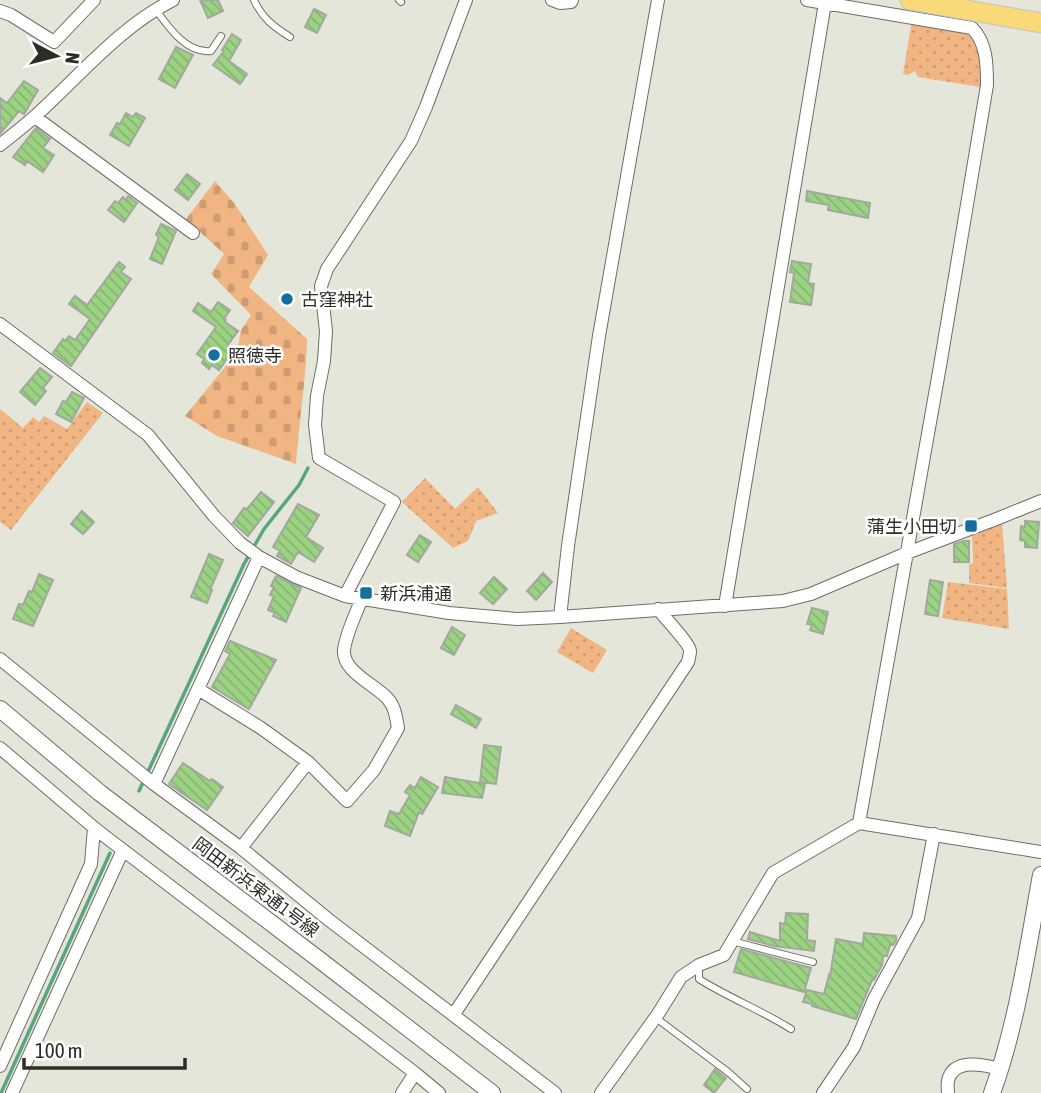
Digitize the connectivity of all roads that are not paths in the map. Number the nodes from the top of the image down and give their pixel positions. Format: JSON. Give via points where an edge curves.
{"nodes":[{"id":1,"x":94,"y":0,"type":"edge"},
{"id":2,"x":173,"y":0,"type":"edge"},
{"id":3,"x":254,"y":0,"type":"edge"},
{"id":4,"x":466,"y":0,"type":"edge"},
{"id":5,"x":552,"y":0,"type":"edge"},
{"id":6,"x":572,"y":0,"type":"edge"},
{"id":7,"x":657,"y":0,"type":"edge"},
{"id":8,"x":807,"y":0,"type":"edge"},
{"id":9,"x":910,"y":0,"type":"edge"},
{"id":10,"x":825,"y":3,"type":"junction"},
{"id":11,"x":944,"y":3,"type":"edge"},
{"id":12,"x":155,"y":9,"type":"junction"},
{"id":13,"x":0,"y":11,"type":"edge"},
{"id":14,"x":1041,"y":23,"type":"edge"},
{"id":15,"x":221,"y":36,"type":"dead end"},
{"id":16,"x":290,"y":37,"type":"dead end"},
{"id":17,"x":34,"y":117,"type":"junction"},
{"id":18,"x":0,"y":145,"type":"edge"},
{"id":19,"x":193,"y":233,"type":"dead end"},
{"id":20,"x":0,"y":324,"type":"edge"},
{"id":21,"x":1041,"y":501,"type":"edge"},
{"id":22,"x":253,"y":552,"type":"junction"},
{"id":23,"x":907,"y":553,"type":"junction"},
{"id":24,"x":345,"y":596,"type":"junction"},
{"id":25,"x":362,"y":598,"type":"junction"},
{"id":26,"x":725,"y":606,"type":"junction"},
{"id":27,"x":658,"y":610,"type":"junction"},
{"id":28,"x":560,"y":617,"type":"junction"},
{"id":29,"x":0,"y":659,"type":"edge"},
{"id":30,"x":198,"y":689,"type":"junction"},
{"id":31,"x":0,"y":709,"type":"edge"},
{"id":32,"x":0,"y":748,"type":"edge"},
{"id":33,"x":308,"y":762,"type":"junction"},
{"id":34,"x":148,"y":779,"type":"junction"},
{"id":35,"x":859,"y":823,"type":"junction"},
{"id":36,"x":94,"y":828,"type":"junction"},
{"id":37,"x":934,"y":834,"type":"junction"},
{"id":38,"x":241,"y":848,"type":"junction"},
{"id":39,"x":122,"y":850,"type":"junction"},
{"id":40,"x":1041,"y":852,"type":"edge"},
{"id":41,"x":1041,"y":875,"type":"edge"},
{"id":42,"x":732,"y":941,"type":"junction"},
{"id":43,"x":813,"y":962,"type":"dead end"},
{"id":44,"x":699,"y":965,"type":"junction"},
{"id":45,"x":454,"y":1014,"type":"junction"},
{"id":46,"x":656,"y":1018,"type":"junction"},
{"id":47,"x":790,"y":1029,"type":"dead end"},
{"id":48,"x":0,"y":1066,"type":"edge"},
{"id":49,"x":1001,"y":1069,"type":"junction"},
{"id":50,"x":415,"y":1073,"type":"junction"},
{"id":51,"x":747,"y":1089,"type":"dead end"},
{"id":52,"x":12,"y":1093,"type":"edge"},
{"id":53,"x":402,"y":1093,"type":"edge"},
{"id":54,"x":439,"y":1093,"type":"edge"},
{"id":55,"x":492,"y":1093,"type":"edge"},
{"id":56,"x":555,"y":1093,"type":"edge"},
{"id":57,"x":601,"y":1093,"type":"edge"},
{"id":58,"x":823,"y":1093,"type":"edge"},
{"id":59,"x":948,"y":1093,"type":"edge"},
{"id":60,"x":992,"y":1093,"type":"edge"}],
"edges":[{"from":1,"to":13,"type":"street","via":[[54,42]]},
{"from":2,"to":12,"type":"street"},
{"from":3,"to":16,"type":"lane","via":[[272,26]]},
{"from":4,"to":24,"type":"street","via":[[411,141],[327,269],[321,286],[326,331],[315,425],[319,458],[394,502]]},
{"from":5,"to":6,"type":"street"},
{"from":7,"to":28,"type":"street","via":[[597,349]]},
{"from":8,"to":10,"type":"street"},
{"from":9,"to":11,"type":"main road"},
{"from":10,"to":23,"type":"street","via":[[972,28],[985,53],[987,85]]},
{"from":10,"to":26,"type":"street"},
{"from":11,"to":14,"type":"main road"},
{"from":12,"to":15,"type":"lane","via":[[175,35],[204,52],[211,51]]},
{"from":12,"to":17,"type":"street","via":[[115,40]]},
{"from":17,"to":18,"type":"street"},
{"from":17,"to":19,"type":"street"},
{"from":20,"to":22,"type":"street","via":[[148,435],[214,516]]},
{"from":21,"to":23,"type":"street"},
{"from":22,"to":24,"type":"street","via":[[296,577]]},
{"from":22,"to":30,"type":"street"},
{"from":23,"to":26,"type":"street","via":[[811,594]]},
{"from":23,"to":35,"type":"street"},
{"from":24,"to":25,"type":"street"},
{"from":25,"to":28,"type":"street","via":[[517,619]]},
{"from":25,"to":33,"type":"street","via":[[343,653],[346,663],[387,698],[395,709],[398,728],[373,770],[347,801]]},
{"from":26,"to":27,"type":"street"},
{"from":27,"to":28,"type":"street"},
{"from":27,"to":45,"type":"street","via":[[686,641],[688,662]]},
{"from":29,"to":34,"type":"street"},
{"from":30,"to":33,"type":"street"},
{"from":30,"to":34,"type":"street"},
{"from":31,"to":55,"type":"street","name":"岡田新浜東通1号線","via":[[100,793]]},
{"from":32,"to":36,"type":"street"},
{"from":33,"to":38,"type":"street"},
{"from":34,"to":38,"type":"street"},
{"from":35,"to":37,"type":"street"},
{"from":35,"to":42,"type":"street","via":[[773,873]]},
{"from":36,"to":39,"type":"street"},
{"from":36,"to":48,"type":"street","via":[[91,864]]},
{"from":37,"to":40,"type":"street"},
{"from":37,"to":58,"type":"street","via":[[918,918],[873,999],[854,1047]]},
{"from":38,"to":45,"type":"street"},
{"from":39,"to":50,"type":"street"},
{"from":39,"to":52,"type":"street"},
{"from":41,"to":49,"type":"street"},
{"from":42,"to":43,"type":"lane"},
{"from":42,"to":44,"type":"street","via":[[724,954]]},
{"from":44,"to":46,"type":"street","via":[[681,977]]},
{"from":44,"to":47,"type":"lane","via":[[699,979]]},
{"from":45,"to":56,"type":"street"},
{"from":46,"to":51,"type":"lane"},
{"from":46,"to":57,"type":"street"},
{"from":49,"to":59,"type":"street","via":[[963,1066],[952,1073]]},
{"from":49,"to":60,"type":"street"},
{"from":50,"to":53,"type":"street"},
{"from":50,"to":54,"type":"street"}]}
